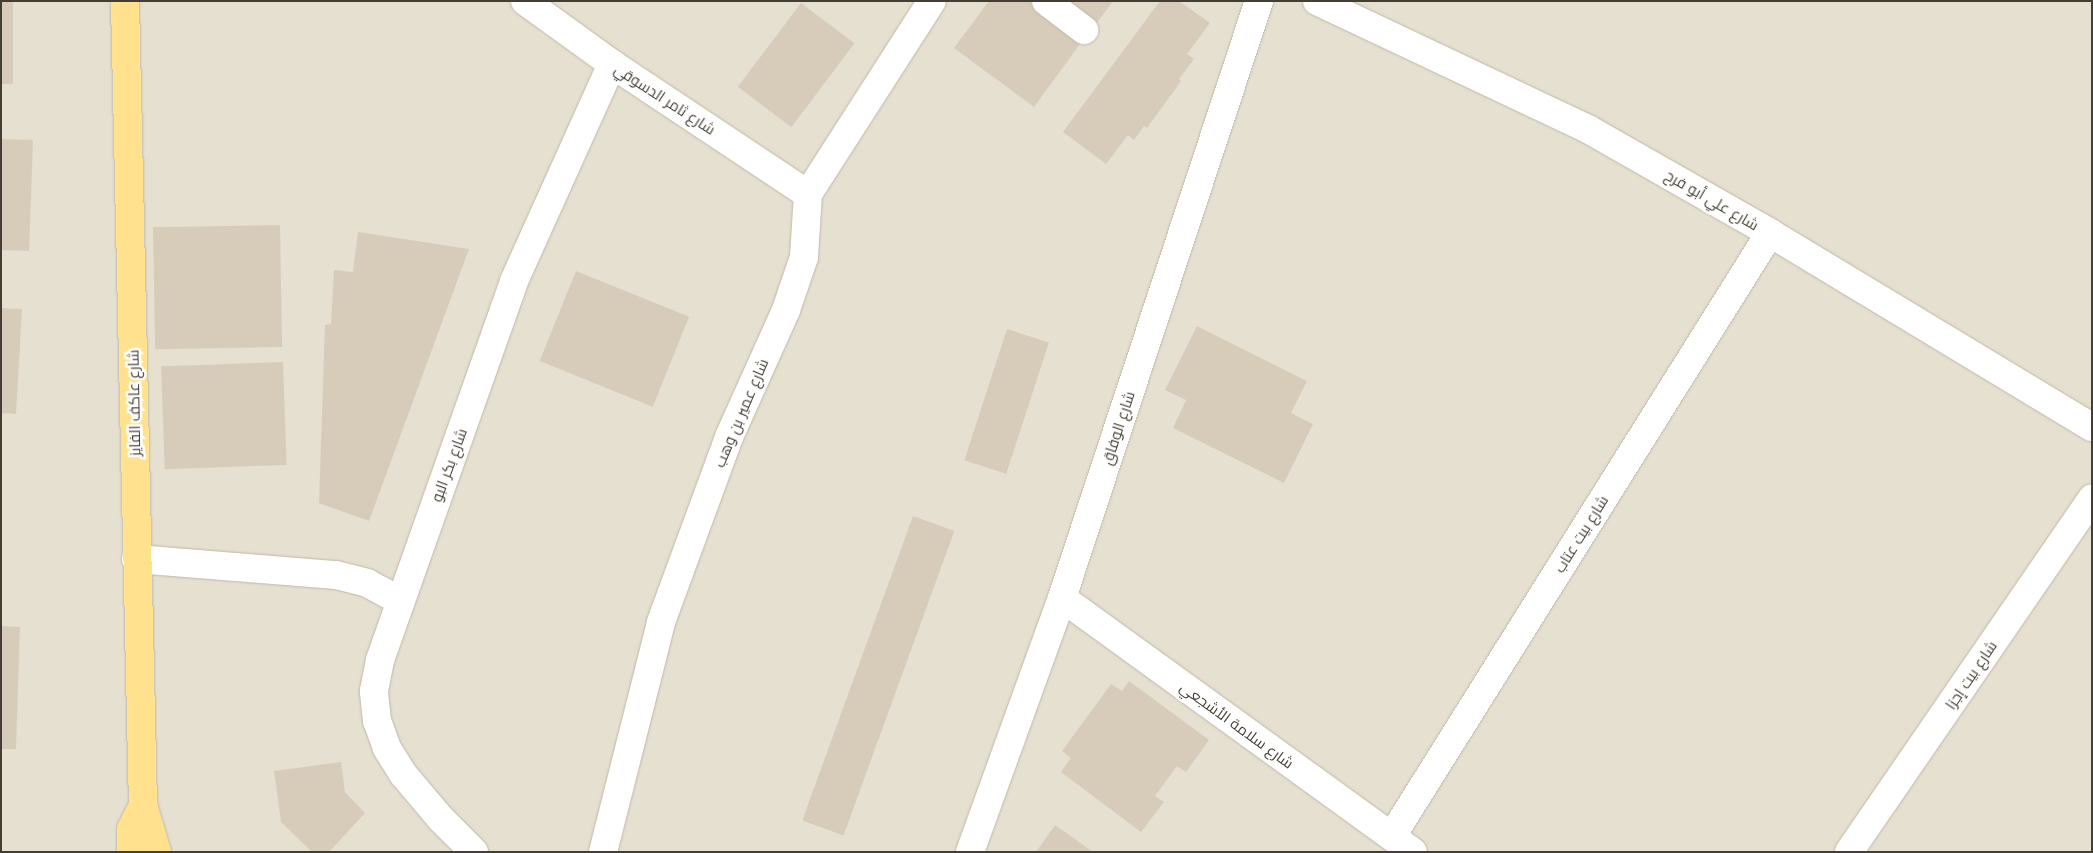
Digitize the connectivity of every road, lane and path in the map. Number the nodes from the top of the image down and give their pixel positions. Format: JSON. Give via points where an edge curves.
{"nodes":[{"id":1,"x":124,"y":1,"type":"edge"},
{"id":2,"x":525,"y":1,"type":"edge"},
{"id":3,"x":932,"y":1,"type":"edge"},
{"id":4,"x":1046,"y":1,"type":"edge"},
{"id":5,"x":1259,"y":1,"type":"edge"},
{"id":6,"x":1317,"y":1,"type":"edge"},
{"id":7,"x":1084,"y":30,"type":"dead end"},
{"id":8,"x":612,"y":64,"type":"junction"},
{"id":9,"x":808,"y":194,"type":"junction"},
{"id":10,"x":1770,"y":233,"type":"junction"},
{"id":11,"x":2092,"y":426,"type":"edge"},
{"id":12,"x":2092,"y":499,"type":"edge"},
{"id":13,"x":136,"y":559,"type":"junction"},
{"id":14,"x":1062,"y":598,"type":"junction"},
{"id":15,"x":400,"y":601,"type":"junction"},
{"id":16,"x":143,"y":805,"type":"junction"},
{"id":17,"x":1402,"y":844,"type":"edge"},
{"id":18,"x":131,"y":852,"type":"edge"},
{"id":19,"x":157,"y":852,"type":"edge"},
{"id":20,"x":474,"y":852,"type":"edge"},
{"id":21,"x":602,"y":852,"type":"edge"},
{"id":22,"x":970,"y":852,"type":"edge"},
{"id":23,"x":1850,"y":852,"type":"edge"}],
"edges":[{"from":1,"to":13,"type":"main road","name":"شارع عاكف الفايز"},
{"from":2,"to":8,"type":"street","name":"شارع ثامر الدسوقي"},
{"from":3,"to":9,"type":"street","name":"شارع عمير بن وهب"},
{"from":4,"to":7,"type":"street"},
{"from":5,"to":14,"type":"street","name":"شارع الوفاق"},
{"from":6,"to":10,"type":"street","name":"شارع علي أبو فرح","via":[[1588,128]]},
{"from":8,"to":9,"type":"street","name":"شارع ثامر الدسوقي"},
{"from":8,"to":15,"type":"street","name":"شارع بكر البو","via":[[514,281]]},
{"from":9,"to":21,"type":"street","name":"شارع عمير بن وهب","via":[[804,257],[786,310],[729,437],[661,622]]},
{"from":10,"to":11,"type":"street","name":"شارع علي أبو فرح"},
{"from":10,"to":17,"type":"street","name":"شارع بيت عتاب"},
{"from":12,"to":23,"type":"street","name":"شارع بيت إجزا"},
{"from":13,"to":15,"type":"street","via":[[336,574],[367,583]]},
{"from":13,"to":16,"type":"main road","name":"شارع عاكف الفايز"},
{"from":14,"to":17,"type":"street","name":"شارع سلامة الأشجعي"},
{"from":14,"to":22,"type":"street","name":"شارع الوفاق"},
{"from":15,"to":20,"type":"street","name":"شارع بكر البو","via":[[380,660],[374,691],[377,721],[387,748],[403,774]]},
{"from":16,"to":18,"type":"main road","name":"شارع عاكف الفايز","via":[[131,829]]},
{"from":16,"to":19,"type":"main road","name":"شارع عاكف الفايز"}]}
